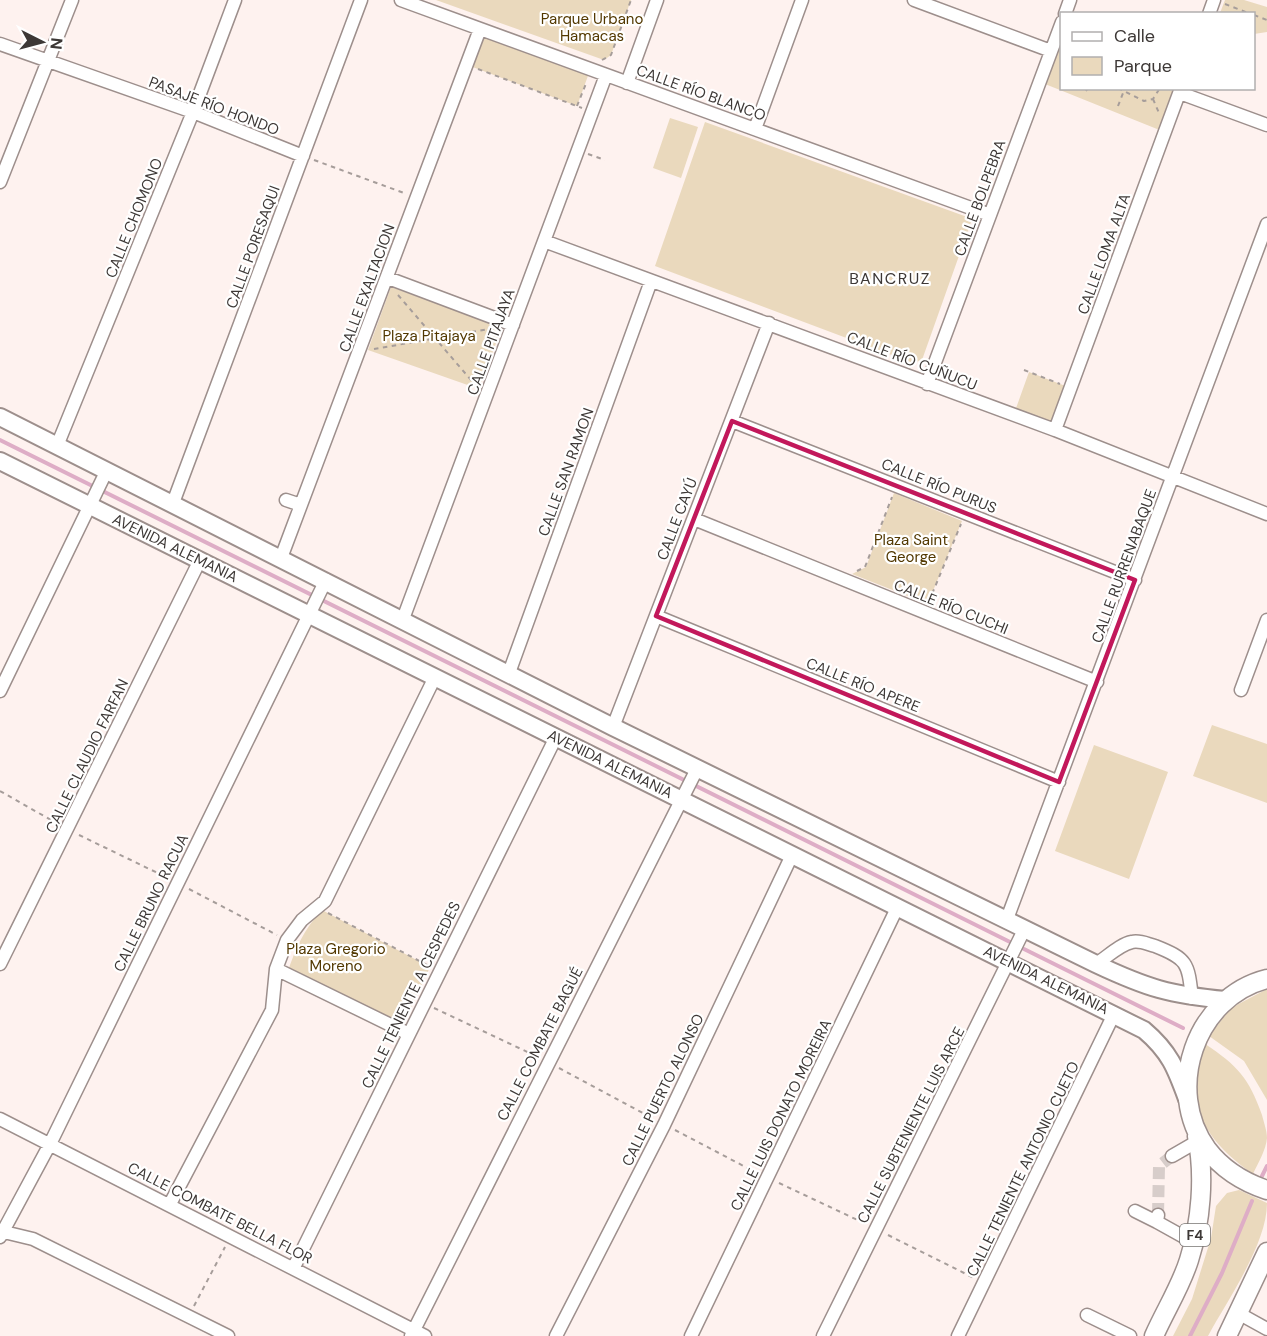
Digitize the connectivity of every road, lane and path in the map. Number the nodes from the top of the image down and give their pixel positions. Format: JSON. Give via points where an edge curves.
{"nodes":[{"id":1,"x":72,"y":0,"type":"edge"},
{"id":2,"x":235,"y":0,"type":"edge"},
{"id":3,"x":361,"y":0,"type":"edge"},
{"id":4,"x":401,"y":0,"type":"edge"},
{"id":5,"x":631,"y":0,"type":"edge"},
{"id":6,"x":657,"y":0,"type":"edge"},
{"id":7,"x":802,"y":0,"type":"edge"},
{"id":8,"x":914,"y":0,"type":"edge"},
{"id":9,"x":1214,"y":0,"type":"edge"},
{"id":10,"x":936,"y":4,"type":"edge"},
{"id":11,"x":1241,"y":12,"type":"edge"},
{"id":12,"x":1060,"y":27,"type":"edge"},
{"id":13,"x":480,"y":29,"type":"junction"},
{"id":14,"x":0,"y":44,"type":"edge"},
{"id":15,"x":1051,"y":51,"type":"junction"},
{"id":16,"x":594,"y":58,"type":"dead end"},
{"id":17,"x":49,"y":63,"type":"junction"},
{"id":18,"x":470,"y":66,"type":"dead end"},
{"id":19,"x":606,"y":75,"type":"junction"},
{"id":20,"x":627,"y":83,"type":"junction"},
{"id":21,"x":1125,"y":90,"type":"edge"},
{"id":22,"x":1159,"y":90,"type":"edge"},
{"id":23,"x":1181,"y":91,"type":"edge"},
{"id":24,"x":1118,"y":106,"type":"dead end"},
{"id":25,"x":592,"y":111,"type":"junction"},
{"id":26,"x":194,"y":112,"type":"junction"},
{"id":27,"x":1267,"y":125,"type":"edge"},
{"id":28,"x":755,"y":129,"type":"junction"},
{"id":29,"x":578,"y":150,"type":"junction"},
{"id":30,"x":303,"y":156,"type":"junction"},
{"id":31,"x":605,"y":160,"type":"dead end"},
{"id":32,"x":0,"y":182,"type":"edge"},
{"id":33,"x":416,"y":198,"type":"junction"},
{"id":34,"x":990,"y":214,"type":"junction"},
{"id":35,"x":1267,"y":224,"type":"edge"},
{"id":36,"x":544,"y":241,"type":"junction"},
{"id":37,"x":388,"y":278,"type":"junction"},
{"id":38,"x":651,"y":281,"type":"junction"},
{"id":39,"x":769,"y":322,"type":"junction"},
{"id":40,"x":513,"y":325,"type":"junction"},
{"id":41,"x":435,"y":338,"type":"junction"},
{"id":42,"x":362,"y":347,"type":"junction"},
{"id":43,"x":1024,"y":370,"type":"dead end"},
{"id":44,"x":927,"y":384,"type":"junction"},
{"id":45,"x":1071,"y":388,"type":"junction"},
{"id":46,"x":488,"y":393,"type":"junction"},
{"id":47,"x":0,"y":417,"type":"edge"},
{"id":48,"x":732,"y":421,"type":"junction"},
{"id":49,"x":1055,"y":430,"type":"junction"},
{"id":50,"x":57,"y":446,"type":"junction"},
{"id":51,"x":0,"y":461,"type":"edge"},
{"id":52,"x":104,"y":475,"type":"junction"},
{"id":53,"x":1173,"y":477,"type":"junction"},
{"id":54,"x":897,"y":486,"type":"junction"},
{"id":55,"x":92,"y":500,"type":"junction"},
{"id":56,"x":286,"y":500,"type":"dead end"},
{"id":57,"x":173,"y":503,"type":"junction"},
{"id":58,"x":301,"y":505,"type":"junction"},
{"id":59,"x":965,"y":513,"type":"junction"},
{"id":60,"x":1267,"y":514,"type":"edge"},
{"id":61,"x":694,"y":519,"type":"junction"},
{"id":62,"x":281,"y":558,"type":"junction"},
{"id":63,"x":200,"y":560,"type":"junction"},
{"id":64,"x":1134,"y":580,"type":"junction"},
{"id":65,"x":847,"y":581,"type":"junction"},
{"id":66,"x":324,"y":583,"type":"junction"},
{"id":67,"x":311,"y":608,"type":"junction"},
{"id":68,"x":929,"y":614,"type":"junction"},
{"id":69,"x":656,"y":616,"type":"junction"},
{"id":70,"x":403,"y":619,"type":"junction"},
{"id":71,"x":1267,"y":620,"type":"edge"},
{"id":72,"x":509,"y":673,"type":"junction"},
{"id":73,"x":435,"y":677,"type":"junction"},
{"id":74,"x":1097,"y":682,"type":"junction"},
{"id":75,"x":1241,"y":690,"type":"dead end"},
{"id":76,"x":0,"y":691,"type":"edge"},
{"id":77,"x":613,"y":727,"type":"junction"},
{"id":78,"x":556,"y":737,"type":"junction"},
{"id":79,"x":697,"y":771,"type":"junction"},
{"id":80,"x":1059,"y":782,"type":"junction"},
{"id":81,"x":0,"y":792,"type":"edge"},
{"id":82,"x":684,"y":796,"type":"junction"},
{"id":83,"x":67,"y":829,"type":"junction"},
{"id":84,"x":792,"y":855,"type":"junction"},
{"id":85,"x":177,"y":883,"type":"junction"},
{"id":86,"x":898,"y":906,"type":"junction"},
{"id":87,"x":317,"y":908,"type":"junction"},
{"id":88,"x":1007,"y":919,"type":"junction"},
{"id":89,"x":1024,"y":930,"type":"junction"},
{"id":90,"x":288,"y":940,"type":"junction"},
{"id":91,"x":1010,"y":961,"type":"junction"},
{"id":92,"x":0,"y":964,"type":"edge"},
{"id":93,"x":1096,"y":964,"type":"junction"},
{"id":94,"x":276,"y":969,"type":"junction"},
{"id":95,"x":439,"y":972,"type":"junction"},
{"id":96,"x":1264,"y":978,"type":"edge"},
{"id":97,"x":1192,"y":998,"type":"junction"},
{"id":98,"x":1226,"y":1000,"type":"junction"},
{"id":99,"x":423,"y":1003,"type":"junction"},
{"id":100,"x":1114,"y":1014,"type":"junction"},
{"id":101,"x":409,"y":1034,"type":"junction"},
{"id":102,"x":548,"y":1062,"type":"junction"},
{"id":103,"x":1188,"y":1101,"type":"junction"},
{"id":104,"x":0,"y":1119,"type":"edge"},
{"id":105,"x":664,"y":1125,"type":"junction"},
{"id":106,"x":1196,"y":1133,"type":"junction"},
{"id":107,"x":50,"y":1144,"type":"junction"},
{"id":108,"x":1172,"y":1156,"type":"tunnel mouth"},
{"id":109,"x":768,"y":1178,"type":"junction"},
{"id":110,"x":1267,"y":1190,"type":"edge"},
{"id":111,"x":170,"y":1204,"type":"junction"},
{"id":112,"x":1135,"y":1211,"type":"dead end"},
{"id":113,"x":876,"y":1229,"type":"junction"},
{"id":114,"x":2,"y":1234,"type":"edge"},
{"id":115,"x":231,"y":1235,"type":"junction"},
{"id":116,"x":1193,"y":1242,"type":"junction"},
{"id":117,"x":1266,"y":1254,"type":"edge"},
{"id":118,"x":294,"y":1267,"type":"junction"},
{"id":119,"x":1262,"y":1276,"type":"edge"},
{"id":120,"x":984,"y":1283,"type":"junction"},
{"id":121,"x":1238,"y":1313,"type":"junction"},
{"id":122,"x":1087,"y":1315,"type":"dead end"},
{"id":123,"x":189,"y":1317,"type":"junction"},
{"id":124,"x":1267,"y":1329,"type":"edge"},
{"id":125,"x":417,"y":1334,"type":"edge"},
{"id":126,"x":228,"y":1336,"type":"edge"},
{"id":127,"x":556,"y":1336,"type":"edge"},
{"id":128,"x":691,"y":1336,"type":"edge"},
{"id":129,"x":823,"y":1336,"type":"edge"},
{"id":130,"x":958,"y":1336,"type":"edge"},
{"id":131,"x":1130,"y":1336,"type":"edge"},
{"id":132,"x":1154,"y":1336,"type":"edge"},
{"id":133,"x":1227,"y":1336,"type":"edge"}],
"edges":[{"from":1,"to":17,"type":"street"},
{"from":2,"to":26,"type":"street","name":"CALLE CHOMONO"},
{"from":3,"to":30,"type":"street","name":"CALLE PORESAQUI"},
{"from":4,"to":13,"type":"street","name":"CALLE RÍO BLANCO"},
{"from":5,"to":16,"type":"path","via":[[611,55],[604,60]]},
{"from":6,"to":20,"type":"street"},
{"from":7,"to":28,"type":"street"},
{"from":8,"to":10,"type":"street"},
{"from":9,"to":11,"type":"path"},
{"from":10,"to":15,"type":"street"},
{"from":12,"to":15,"type":"street","name":"CALLE BOLPEBRA"},
{"from":13,"to":19,"type":"street","name":"CALLE RÍO BLANCO"},
{"from":13,"to":33,"type":"street","name":"CALLE EXALTACION"},
{"from":14,"to":17,"type":"street","name":"PASAJE RÍO HONDO"},
{"from":15,"to":34,"type":"street","name":"CALLE BOLPEBRA"},
{"from":17,"to":26,"type":"street","name":"PASAJE RÍO HONDO"},
{"from":17,"to":32,"type":"street"},
{"from":18,"to":25,"type":"path"},
{"from":19,"to":20,"type":"street","name":"CALLE RÍO BLANCO"},
{"from":19,"to":25,"type":"street","name":"CALLE PITAJAYA"},
{"from":20,"to":28,"type":"street","name":"CALLE RÍO BLANCO"},
{"from":21,"to":22,"type":"path","via":[[1144,101],[1153,99]]},
{"from":21,"to":24,"type":"path"},
{"from":23,"to":27,"type":"street"},
{"from":23,"to":45,"type":"street","name":"CALLE LOMA ALTA"},
{"from":25,"to":29,"type":"street","name":"CALLE PITAJAYA"},
{"from":26,"to":30,"type":"street","name":"PASAJE RÍO HONDO"},
{"from":26,"to":50,"type":"street","name":"CALLE CHOMONO"},
{"from":28,"to":34,"type":"street","name":"CALLE RÍO BLANCO"},
{"from":29,"to":31,"type":"path"},
{"from":29,"to":36,"type":"street","name":"CALLE PITAJAYA"},
{"from":30,"to":33,"type":"path"},
{"from":30,"to":57,"type":"street","name":"CALLE PORESAQUI"},
{"from":33,"to":37,"type":"street","name":"CALLE EXALTACION"},
{"from":34,"to":44,"type":"street","name":"CALLE BOLPEBRA"},
{"from":35,"to":53,"type":"street","name":"CALLE RURRENABAQUE"},
{"from":36,"to":38,"type":"street","name":"CALLE RÍO CUÑUCU"},
{"from":36,"to":40,"type":"street","name":"CALLE PITAJAYA"},
{"from":37,"to":40,"type":"street"},
{"from":37,"to":41,"type":"path","via":[[391,287]]},
{"from":37,"to":42,"type":"street","name":"CALLE EXALTACION"},
{"from":38,"to":39,"type":"street","name":"CALLE RÍO CUÑUCU"},
{"from":38,"to":72,"type":"street","name":"CALLE SAN RAMON"},
{"from":39,"to":44,"type":"street","name":"CALLE RÍO CUÑUCU"},
{"from":39,"to":48,"type":"street","name":"CALLE CAYÚ"},
{"from":40,"to":41,"type":"path"},
{"from":40,"to":46,"type":"street","name":"CALLE PITAJAYA"},
{"from":41,"to":42,"type":"path","via":[[368,350]]},
{"from":41,"to":46,"type":"path","via":[[479,389]]},
{"from":42,"to":58,"type":"street","name":"CALLE EXALTACION"},
{"from":43,"to":45,"type":"path"},
{"from":44,"to":49,"type":"street","name":"CALLE RÍO CUÑUCU"},
{"from":45,"to":49,"type":"street","name":"CALLE LOMA ALTA"},
{"from":46,"to":70,"type":"street","name":"CALLE PITAJAYA"},
{"from":47,"to":50,"type":"main road"},
{"from":48,"to":54,"type":"street","name":"CALLE RÍO PURUS"},
{"from":48,"to":61,"type":"street","name":"CALLE CAYÚ"},
{"from":49,"to":53,"type":"street","name":"CALLE RÍO CUÑUCU"},
{"from":50,"to":52,"type":"main road"},
{"from":51,"to":55,"type":"main road","name":"AVENIDA ALEMANIA"},
{"from":52,"to":55,"type":"street"},
{"from":52,"to":57,"type":"main road"},
{"from":53,"to":60,"type":"street","name":"CALLE RÍO CUÑUCU"},
{"from":53,"to":64,"type":"street","name":"CALLE RURRENABAQUE"},
{"from":54,"to":59,"type":"street","name":"CALLE RÍO PURUS"},
{"from":54,"to":65,"type":"path","via":[[866,567]]},
{"from":55,"to":63,"type":"main road","name":"AVENIDA ALEMANIA"},
{"from":55,"to":76,"type":"street"},
{"from":56,"to":58,"type":"street"},
{"from":57,"to":62,"type":"main road"},
{"from":58,"to":62,"type":"street","name":"CALLE EXALTACION"},
{"from":59,"to":64,"type":"street","name":"CALLE RÍO PURUS"},
{"from":59,"to":68,"type":"path","via":[[930,598],[933,606]]},
{"from":61,"to":65,"type":"street","name":"CALLE RÍO CUCHI"},
{"from":61,"to":69,"type":"street","name":"CALLE CAYÚ"},
{"from":62,"to":66,"type":"main road"},
{"from":63,"to":67,"type":"main road","name":"AVENIDA ALEMANIA"},
{"from":63,"to":83,"type":"street","name":"CALLE CLAUDIO FARFAN"},
{"from":64,"to":74,"type":"street","name":"CALLE RURRENABAQUE"},
{"from":65,"to":68,"type":"street","name":"CALLE RÍO CUCHI"},
{"from":66,"to":67,"type":"street","name":"CALLE BRUNO RACUA"},
{"from":66,"to":70,"type":"main road"},
{"from":67,"to":73,"type":"main road","name":"AVENIDA ALEMANIA"},
{"from":67,"to":85,"type":"street","name":"CALLE BRUNO RACUA"},
{"from":68,"to":74,"type":"street","name":"CALLE RÍO CUCHI"},
{"from":69,"to":77,"type":"street","name":"CALLE CAYÚ"},
{"from":69,"to":80,"type":"street","name":"CALLE RÍO APERE"},
{"from":70,"to":72,"type":"main road"},
{"from":71,"to":75,"type":"street"},
{"from":72,"to":77,"type":"main road"},
{"from":73,"to":78,"type":"main road","name":"AVENIDA ALEMANIA"},
{"from":73,"to":87,"type":"street","via":[[325,901]]},
{"from":74,"to":80,"type":"street","name":"CALLE RURRENABAQUE"},
{"from":77,"to":79,"type":"main road"},
{"from":78,"to":82,"type":"main road","name":"AVENIDA ALEMANIA"},
{"from":78,"to":95,"type":"street","name":"CALLE TENIENTE A CESPEDES"},
{"from":79,"to":82,"type":"street","name":"CALLE COMBATE BAGUÉ"},
{"from":79,"to":88,"type":"main road"},
{"from":80,"to":88,"type":"street","name":"CALLE RURRENABAQUE"},
{"from":81,"to":83,"type":"path"},
{"from":82,"to":84,"type":"main road","name":"AVENIDA ALEMANIA"},
{"from":82,"to":102,"type":"street","name":"CALLE COMBATE BAGUÉ"},
{"from":83,"to":85,"type":"path"},
{"from":83,"to":92,"type":"street","name":"CALLE CLAUDIO FARFAN"},
{"from":84,"to":86,"type":"main road","name":"AVENIDA ALEMANIA"},
{"from":84,"to":105,"type":"street","name":"CALLE PUERTO ALONSO"},
{"from":85,"to":90,"type":"path"},
{"from":85,"to":107,"type":"street","name":"CALLE BRUNO RACUA"},
{"from":86,"to":91,"type":"main road","name":"AVENIDA ALEMANIA"},
{"from":86,"to":109,"type":"street","name":"CALLE LUIS DONATO MOREIRA"},
{"from":87,"to":90,"type":"street"},
{"from":87,"to":95,"type":"path"},
{"from":88,"to":89,"type":"main road"},
{"from":89,"to":91,"type":"street","name":"CALLE SUBTENIENTE LUIS ARCE"},
{"from":89,"to":93,"type":"main road"},
{"from":90,"to":94,"type":"street"},
{"from":91,"to":100,"type":"main road","name":"AVENIDA ALEMANIA"},
{"from":91,"to":113,"type":"street","name":"CALLE SUBTENIENTE LUIS ARCE"},
{"from":93,"to":97,"type":"main road","via":[[1139,985]]},
{"from":93,"to":97,"type":"street","via":[[1129,942],[1142,942],[1184,960]]},
{"from":94,"to":101,"type":"street"},
{"from":94,"to":111,"type":"street","via":[[272,1010]]},
{"from":95,"to":99,"type":"street","name":"CALLE TENIENTE A CESPEDES"},
{"from":96,"to":98,"type":"highway","number":"F4"},
{"from":97,"to":98,"type":"main road"},
{"from":98,"to":103,"type":"highway","number":"F4","via":[[1207,1021],[1194,1045],[1187,1072]]},
{"from":99,"to":101,"type":"street","name":"CALLE TENIENTE A CESPEDES"},
{"from":99,"to":102,"type":"path"},
{"from":100,"to":103,"type":"main road","name":"AVENIDA ALEMANIA","via":[[1161,1044],[1172,1060]]},
{"from":100,"to":120,"type":"street","name":"CALLE TENIENTE ANTONIO CUETO"},
{"from":101,"to":118,"type":"street","name":"CALLE TENIENTE A CESPEDES"},
{"from":102,"to":105,"type":"path"},
{"from":102,"to":125,"type":"street","name":"CALLE COMBATE BAGUÉ"},
{"from":103,"to":106,"type":"highway","number":"F4"},
{"from":104,"to":107,"type":"street","name":"CALLE COMBATE BELLA FLOR"},
{"from":105,"to":109,"type":"path"},
{"from":105,"to":127,"type":"street","name":"CALLE PUERTO ALONSO"},
{"from":106,"to":108,"type":"street"},
{"from":106,"to":110,"type":"highway","number":"F4","via":[[1219,1162],[1247,1183]]},
{"from":106,"to":116,"type":"highway","number":"F4","via":[[1201,1186]]},
{"from":107,"to":111,"type":"street","name":"CALLE COMBATE BELLA FLOR"},
{"from":107,"to":114,"type":"street","name":"CALLE BRUNO RACUA"},
{"from":109,"to":113,"type":"path"},
{"from":109,"to":128,"type":"street","name":"CALLE LUIS DONATO MOREIRA"},
{"from":111,"to":115,"type":"street","name":"CALLE COMBATE BELLA FLOR"},
{"from":112,"to":116,"type":"street","via":[[1158,1219]]},
{"from":113,"to":120,"type":"path"},
{"from":113,"to":129,"type":"street","name":"CALLE SUBTENIENTE LUIS ARCE"},
{"from":114,"to":123,"type":"street","via":[[33,1239]]},
{"from":115,"to":118,"type":"street","name":"CALLE COMBATE BELLA FLOR"},
{"from":115,"to":123,"type":"path"},
{"from":116,"to":132,"type":"highway","number":"F4","via":[[1189,1261]]},
{"from":117,"to":119,"type":"highway"},
{"from":118,"to":125,"type":"street","name":"CALLE COMBATE BELLA FLOR"},
{"from":119,"to":121,"type":"highway"},
{"from":120,"to":130,"type":"street","name":"CALLE TENIENTE ANTONIO CUETO"},
{"from":121,"to":124,"type":"street"},
{"from":121,"to":133,"type":"highway"},
{"from":122,"to":131,"type":"street"},
{"from":123,"to":126,"type":"street"}]}
